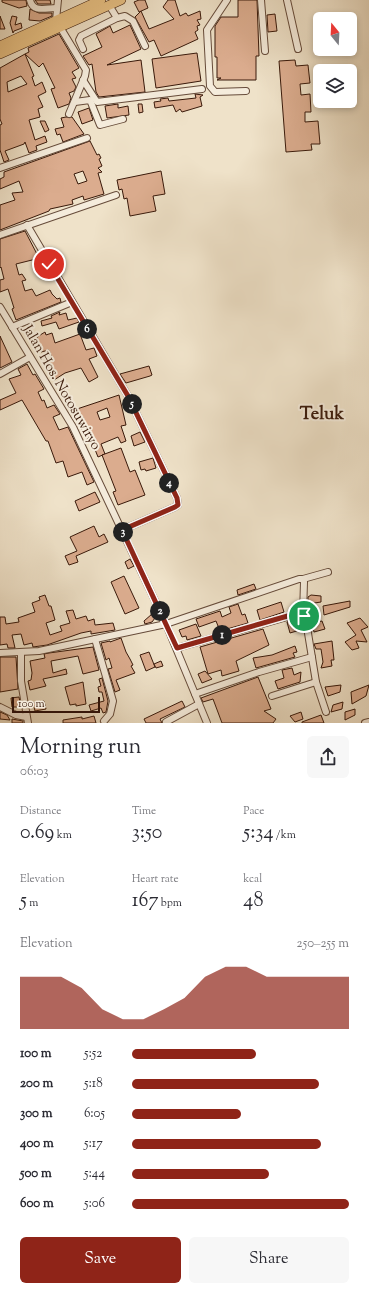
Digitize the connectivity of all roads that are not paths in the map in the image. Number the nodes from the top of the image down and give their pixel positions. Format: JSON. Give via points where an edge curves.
{"nodes":[{"id":1,"x":30,"y":0,"type":"edge"},
{"id":2,"x":58,"y":0,"type":"edge"},
{"id":3,"x":101,"y":0,"type":"edge"},
{"id":4,"x":121,"y":0,"type":"edge"},
{"id":5,"x":227,"y":0,"type":"edge"},
{"id":6,"x":261,"y":0,"type":"edge"},
{"id":7,"x":287,"y":0,"type":"edge"},
{"id":8,"x":109,"y":5,"type":"junction"},
{"id":9,"x":56,"y":8,"type":"junction"},
{"id":10,"x":116,"y":18,"type":"junction"},
{"id":11,"x":58,"y":24,"type":"junction"},
{"id":12,"x":40,"y":32,"type":"junction"},
{"id":13,"x":0,"y":46,"type":"edge"},
{"id":14,"x":145,"y":46,"type":"dead end"},
{"id":15,"x":298,"y":49,"type":"dead end"},
{"id":16,"x":83,"y":50,"type":"dead end"},
{"id":17,"x":265,"y":51,"type":"dead end"},
{"id":18,"x":0,"y":54,"type":"edge"},
{"id":19,"x":83,"y":80,"type":"junction"},
{"id":20,"x":202,"y":89,"type":"dead end"},
{"id":21,"x":246,"y":91,"type":"dead end"},
{"id":22,"x":75,"y":102,"type":"junction"},
{"id":23,"x":69,"y":114,"type":"dead end"},
{"id":24,"x":123,"y":119,"type":"dead end"},
{"id":25,"x":88,"y":138,"type":"dead end"},
{"id":26,"x":0,"y":168,"type":"edge"},
{"id":27,"x":116,"y":195,"type":"dead end"},
{"id":28,"x":27,"y":225,"type":"junction"},
{"id":29,"x":0,"y":235,"type":"edge"},
{"id":30,"x":72,"y":302,"type":"junction"},
{"id":31,"x":0,"y":308,"type":"edge"},
{"id":32,"x":12,"y":327,"type":"junction"},
{"id":33,"x":30,"y":357,"type":"junction"},
{"id":34,"x":0,"y":374,"type":"edge"},
{"id":35,"x":122,"y":530,"type":"junction"},
{"id":36,"x":328,"y":572,"type":"dead end"},
{"id":37,"x":303,"y":579,"type":"junction"},
{"id":38,"x":303,"y":614,"type":"junction"},
{"id":39,"x":166,"y":624,"type":"junction"},
{"id":40,"x":96,"y":638,"type":"junction"},
{"id":41,"x":177,"y":648,"type":"junction"},
{"id":42,"x":21,"y":652,"type":"junction"},
{"id":43,"x":0,"y":654,"type":"edge"},
{"id":44,"x":312,"y":657,"type":"junction"},
{"id":45,"x":316,"y":682,"type":"junction"},
{"id":46,"x":195,"y":694,"type":"junction"},
{"id":47,"x":272,"y":696,"type":"dead end"},
{"id":48,"x":199,"y":704,"type":"junction"},
{"id":49,"x":0,"y":707,"type":"edge"},
{"id":50,"x":326,"y":712,"type":"dead end"},
{"id":51,"x":27,"y":720,"type":"edge"},
{"id":52,"x":104,"y":721,"type":"dead end"},
{"id":53,"x":166,"y":722,"type":"edge"},
{"id":54,"x":369,"y":722,"type":"edge"},
{"id":55,"x":207,"y":723,"type":"edge"},
{"id":56,"x":365,"y":723,"type":"edge"}],
"edges":[{"from":1,"to":9,"type":"street","via":[[36,9]]},
{"from":2,"to":9,"type":"street"},
{"from":3,"to":11,"type":"highway"},
{"from":4,"to":8,"type":"highway"},
{"from":5,"to":21,"type":"street","via":[[207,30],[210,86],[215,92]]},
{"from":6,"to":17,"type":"street"},
{"from":7,"to":15,"type":"street"},
{"from":8,"to":10,"type":"street"},
{"from":8,"to":11,"type":"highway"},
{"from":9,"to":11,"type":"street"},
{"from":10,"to":14,"type":"street","via":[[125,16],[131,19]]},
{"from":10,"to":16,"type":"street","via":[[81,36],[79,40]]},
{"from":11,"to":12,"type":"highway"},
{"from":11,"to":19,"type":"street","via":[[86,70]]},
{"from":12,"to":13,"type":"highway"},
{"from":12,"to":18,"type":"highway"},
{"from":19,"to":20,"type":"street","via":[[97,102]]},
{"from":19,"to":22,"type":"street"},
{"from":22,"to":23,"type":"street"},
{"from":22,"to":24,"type":"street","via":[[90,100],[100,125]]},
{"from":25,"to":26,"type":"street"},
{"from":27,"to":28,"type":"street"},
{"from":28,"to":29,"type":"street"},
{"from":28,"to":30,"type":"street"},
{"from":30,"to":32,"type":"street"},
{"from":30,"to":35,"type":"street","via":[[128,396],[177,498],[178,505]]},
{"from":31,"to":32,"type":"street","name":"Jalan Hos. Notosuwiryo"},
{"from":32,"to":33,"type":"street","name":"Jalan Hos. Notosuwiryo"},
{"from":33,"to":34,"type":"street"},
{"from":33,"to":35,"type":"street","name":"Jalan Hos. Notosuwiryo","via":[[73,427]]},
{"from":35,"to":39,"type":"street","name":"Jalan Hos. Notosuwiryo"},
{"from":36,"to":37,"type":"street"},
{"from":37,"to":38,"type":"street"},
{"from":37,"to":39,"type":"street","via":[[238,598]]},
{"from":38,"to":41,"type":"street","via":[[298,613]]},
{"from":38,"to":44,"type":"street"},
{"from":39,"to":40,"type":"street"},
{"from":39,"to":41,"type":"street","name":"Jalan Hos. Notosuwiryo"},
{"from":40,"to":42,"type":"street","via":[[39,651]]},
{"from":40,"to":52,"type":"street","via":[[113,701],[110,714]]},
{"from":41,"to":46,"type":"street","name":"Jalan Hos. Notosuwiryo"},
{"from":42,"to":43,"type":"street"},
{"from":42,"to":51,"type":"street"},
{"from":44,"to":45,"type":"street"},
{"from":44,"to":46,"type":"street"},
{"from":45,"to":47,"type":"street"},
{"from":45,"to":50,"type":"street"},
{"from":46,"to":48,"type":"street","name":"Jalan Hos. Notosuwiryo"},
{"from":48,"to":53,"type":"street"},
{"from":48,"to":55,"type":"street","name":"Jalan Hos. Notosuwiryo"},
{"from":49,"to":51,"type":"street"},
{"from":54,"to":56,"type":"street"}]}
